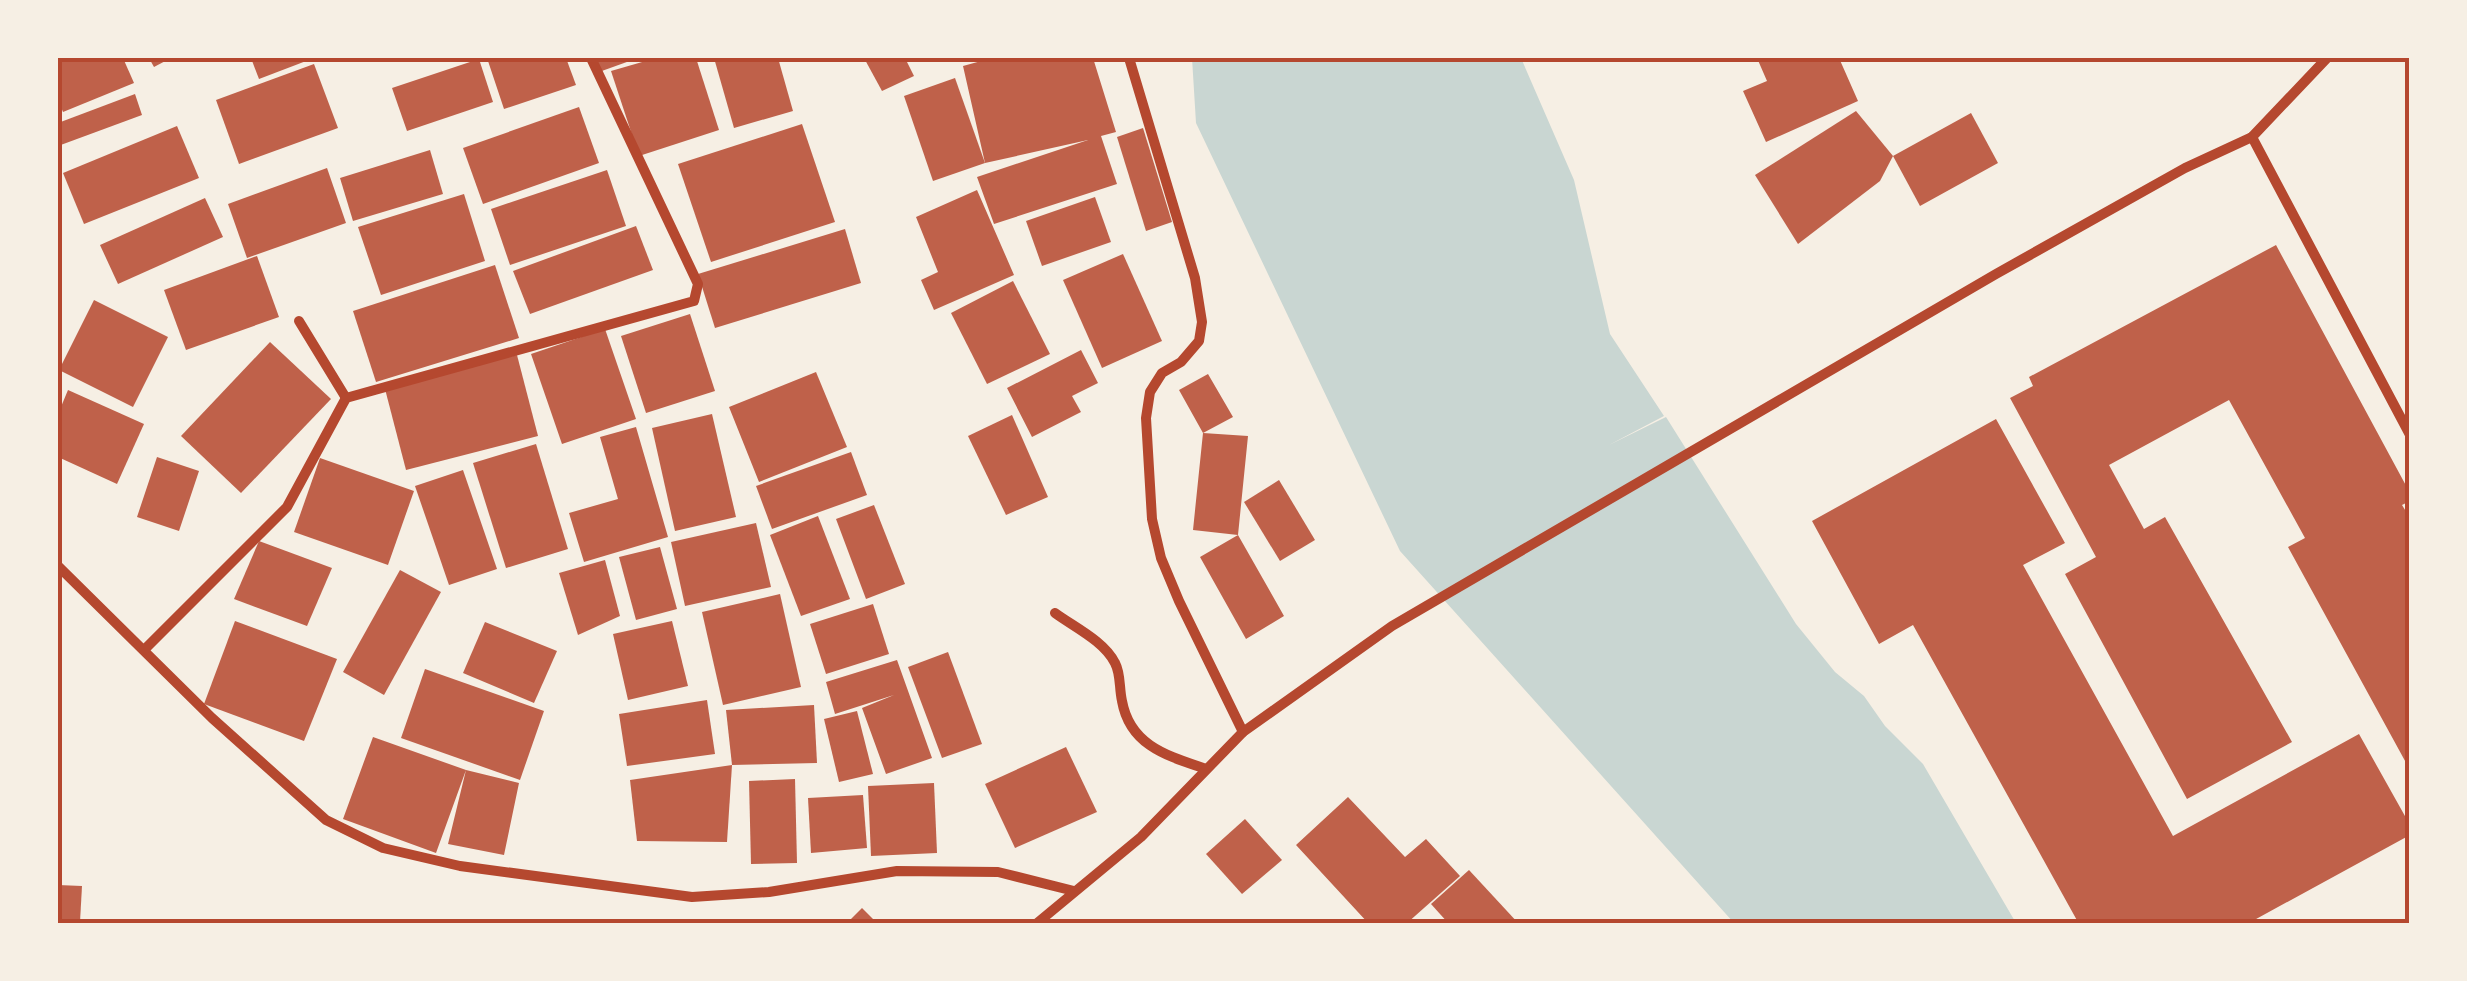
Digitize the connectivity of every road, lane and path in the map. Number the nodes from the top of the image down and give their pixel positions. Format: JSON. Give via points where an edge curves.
{"nodes":[{"id":1,"x":591,"y":58,"type":"edge"},
{"id":2,"x":1129,"y":58,"type":"edge"},
{"id":3,"x":2327,"y":58,"type":"edge"},
{"id":4,"x":2252,"y":137,"type":"junction"},
{"id":5,"x":299,"y":321,"type":"dead end"},
{"id":6,"x":346,"y":398,"type":"junction"},
{"id":7,"x":2410,"y":436,"type":"edge"},
{"id":8,"x":58,"y":566,"type":"edge"},
{"id":9,"x":1056,"y":613,"type":"dead end"},
{"id":10,"x":144,"y":650,"type":"junction"},
{"id":11,"x":1243,"y":732,"type":"junction"},
{"id":12,"x":1206,"y":770,"type":"junction"},
{"id":13,"x":1074,"y":891,"type":"junction"},
{"id":14,"x":1036,"y":924,"type":"edge"}],
"edges":[{"from":1,"to":6,"type":"street","via":[[698,284],[694,301]]},
{"from":2,"to":11,"type":"street","via":[[1202,322],[1199,341],[1150,392],[1152,520],[1179,601]]},
{"from":3,"to":4,"type":"street"},
{"from":4,"to":7,"type":"street"},
{"from":4,"to":11,"type":"street","via":[[1996,274],[1392,626]]},
{"from":5,"to":6,"type":"street"},
{"from":6,"to":10,"type":"street","via":[[287,507]]},
{"from":8,"to":10,"type":"street"},
{"from":9,"to":12,"type":"street","via":[[1108,652],[1134,732],[1154,752]]},
{"from":10,"to":13,"type":"street","via":[[326,820],[383,848],[460,866],[692,897],[897,871],[998,872]]},
{"from":11,"to":12,"type":"street"},
{"from":12,"to":13,"type":"street","via":[[1141,837]]},
{"from":13,"to":14,"type":"street"}]}
